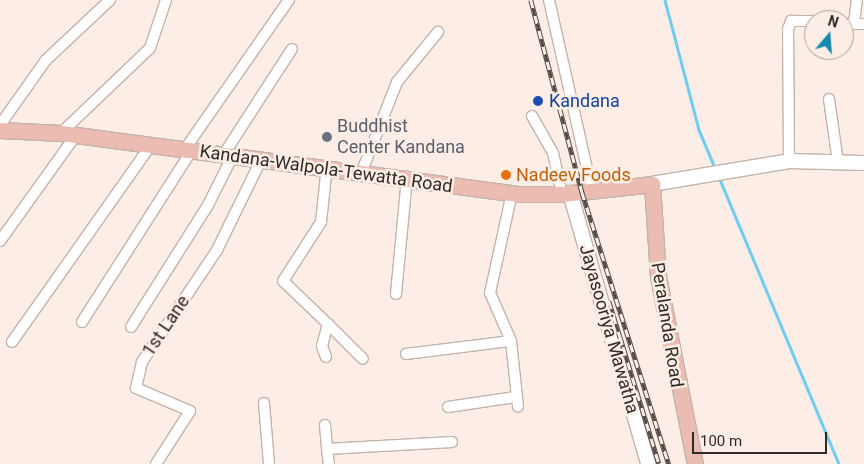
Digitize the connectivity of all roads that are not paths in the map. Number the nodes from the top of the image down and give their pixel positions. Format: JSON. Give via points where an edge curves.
{"nodes":[{"id":1,"x":110,"y":0,"type":"edge"},
{"id":2,"x":166,"y":0,"type":"edge"},
{"id":3,"x":288,"y":0,"type":"edge"},
{"id":4,"x":549,"y":0,"type":"edge"},
{"id":5,"x":857,"y":0,"type":"edge"},
{"id":6,"x":804,"y":22,"type":"edge"},
{"id":7,"x":854,"y":24,"type":"edge"},
{"id":8,"x":438,"y":32,"type":"dead end"},
{"id":9,"x":292,"y":49,"type":"dead end"},
{"id":10,"x":829,"y":99,"type":"dead end"},
{"id":11,"x":532,"y":116,"type":"dead end"},
{"id":12,"x":0,"y":125,"type":"edge"},
{"id":13,"x":0,"y":130,"type":"edge"},
{"id":14,"x":68,"y":134,"type":"junction"},
{"id":15,"x":151,"y":145,"type":"junction"},
{"id":16,"x":189,"y":150,"type":"junction"},
{"id":17,"x":228,"y":154,"type":"junction"},
{"id":18,"x":262,"y":158,"type":"junction"},
{"id":19,"x":789,"y":161,"type":"junction"},
{"id":20,"x":838,"y":162,"type":"junction"},
{"id":21,"x":864,"y":163,"type":"edge"},
{"id":22,"x":327,"y":166,"type":"junction"},
{"id":23,"x":362,"y":171,"type":"junction"},
{"id":24,"x":407,"y":177,"type":"junction"},
{"id":25,"x":652,"y":184,"type":"junction"},
{"id":26,"x":592,"y":191,"type":"junction"},
{"id":27,"x":512,"y":193,"type":"junction"},
{"id":28,"x":566,"y":194,"type":"junction"},
{"id":29,"x":0,"y":241,"type":"edge"},
{"id":30,"x":396,"y":294,"type":"dead end"},
{"id":31,"x":82,"y":322,"type":"dead end"},
{"id":32,"x":328,"y":324,"type":"junction"},
{"id":33,"x":131,"y":327,"type":"dead end"},
{"id":34,"x":511,"y":341,"type":"junction"},
{"id":35,"x":12,"y":342,"type":"dead end"},
{"id":36,"x":406,"y":354,"type":"dead end"},
{"id":37,"x":326,"y":357,"type":"dead end"},
{"id":38,"x":363,"y":359,"type":"dead end"},
{"id":39,"x":264,"y":403,"type":"dead end"},
{"id":40,"x":448,"y":408,"type":"dead end"},
{"id":41,"x":325,"y":425,"type":"dead end"},
{"id":42,"x":452,"y":442,"type":"dead end"},
{"id":43,"x":327,"y":449,"type":"junction"},
{"id":44,"x":156,"y":464,"type":"edge"},
{"id":45,"x":269,"y":464,"type":"edge"},
{"id":46,"x":328,"y":464,"type":"edge"},
{"id":47,"x":648,"y":464,"type":"edge"},
{"id":48,"x":694,"y":464,"type":"edge"}],
"edges":[{"from":1,"to":12,"type":"street","via":[[46,60]]},
{"from":2,"to":14,"type":"street","via":[[150,48]]},
{"from":3,"to":16,"type":"street"},
{"from":4,"to":26,"type":"street"},
{"from":5,"to":7,"type":"street"},
{"from":6,"to":19,"type":"street","via":[[791,21]]},
{"from":8,"to":23,"type":"street","via":[[397,82]]},
{"from":9,"to":17,"type":"street"},
{"from":10,"to":20,"type":"street"},
{"from":11,"to":28,"type":"street","via":[[553,152]]},
{"from":13,"to":14,"type":"main road","name":"Kandana-Walpola-Tewatta Road"},
{"from":14,"to":15,"type":"main road","name":"Kandana-Walpola-Tewatta Road"},
{"from":14,"to":29,"type":"street"},
{"from":15,"to":16,"type":"main road","name":"Kandana-Walpola-Tewatta Road"},
{"from":15,"to":35,"type":"street"},
{"from":16,"to":17,"type":"main road","name":"Kandana-Walpola-Tewatta Road"},
{"from":16,"to":31,"type":"street"},
{"from":17,"to":18,"type":"main road","name":"Kandana-Walpola-Tewatta Road"},
{"from":17,"to":33,"type":"street","via":[[208,205]]},
{"from":18,"to":22,"type":"main road","name":"Kandana-Walpola-Tewatta Road"},
{"from":18,"to":44,"type":"street","name":"1st Lane","via":[[217,250],[142,362],[136,388],[190,411]]},
{"from":19,"to":20,"type":"street"},
{"from":19,"to":25,"type":"street"},
{"from":20,"to":21,"type":"street"},
{"from":22,"to":23,"type":"main road","name":"Kandana-Walpola-Tewatta Road"},
{"from":22,"to":32,"type":"street","via":[[321,222],[283,281]]},
{"from":23,"to":24,"type":"main road","name":"Kandana-Walpola-Tewatta Road"},
{"from":24,"to":27,"type":"main road","name":"Kandana-Walpola-Tewatta Road"},
{"from":24,"to":30,"type":"street"},
{"from":25,"to":26,"type":"main road","name":"Kandana-Walpola-Tewatta Road"},
{"from":25,"to":48,"type":"main road","name":"Peralanda Road","via":[[658,276]]},
{"from":26,"to":28,"type":"main road","name":"Kandana-Walpola-Tewatta Road"},
{"from":27,"to":28,"type":"main road","name":"Kandana-Walpola-Tewatta Road"},
{"from":27,"to":34,"type":"street","via":[[490,293]]},
{"from":28,"to":47,"type":"street","name":"Jayasooriya Mawatha"},
{"from":32,"to":37,"type":"street","via":[[322,346]]},
{"from":32,"to":38,"type":"street"},
{"from":34,"to":36,"type":"street"},
{"from":34,"to":40,"type":"street","via":[[516,402]]},
{"from":39,"to":45,"type":"street"},
{"from":41,"to":43,"type":"street"},
{"from":42,"to":43,"type":"street"},
{"from":43,"to":46,"type":"street"}]}
